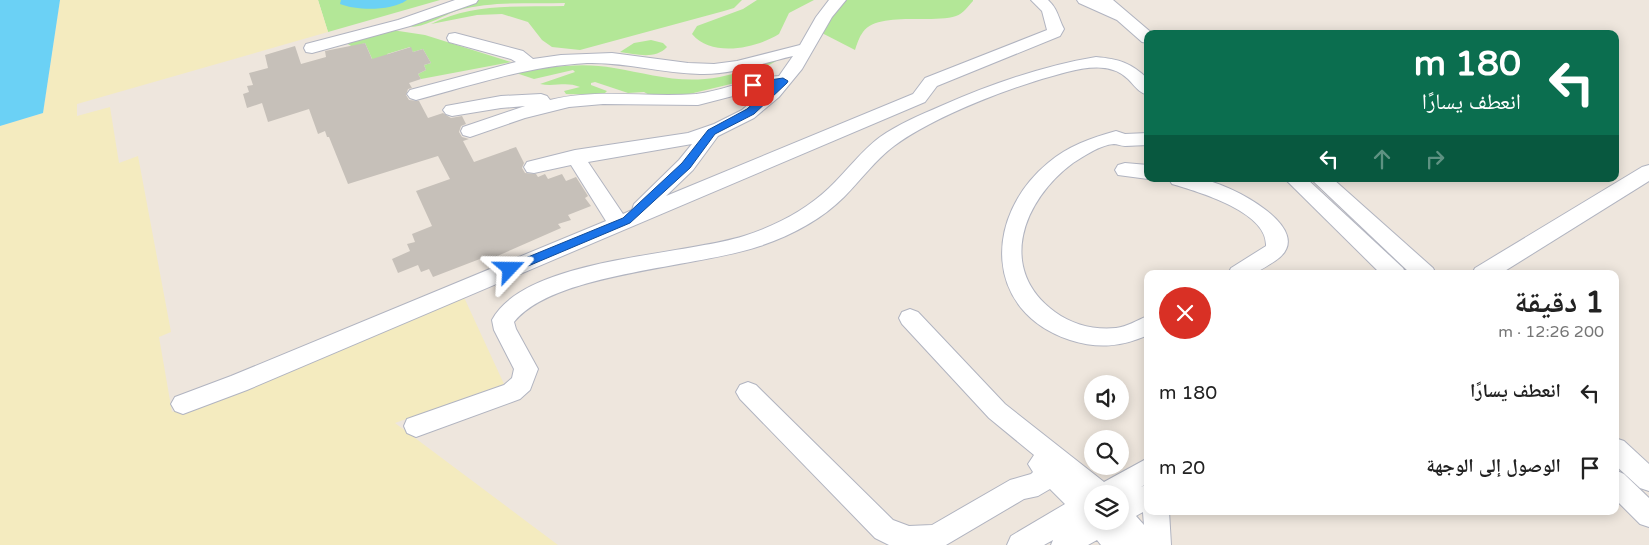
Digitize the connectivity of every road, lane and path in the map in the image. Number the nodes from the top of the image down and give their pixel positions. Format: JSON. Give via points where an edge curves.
{"nodes":[{"id":1,"x":470,"y":0,"type":"edge"},
{"id":2,"x":838,"y":0,"type":"edge"},
{"id":3,"x":1085,"y":0,"type":"edge"},
{"id":4,"x":1104,"y":0,"type":"edge"},
{"id":5,"x":1124,"y":0,"type":"edge"},
{"id":6,"x":1050,"y":2,"type":"edge"},
{"id":7,"x":1124,"y":17,"type":"junction"},
{"id":8,"x":1156,"y":30,"type":"edge"},
{"id":9,"x":1144,"y":34,"type":"edge"},
{"id":10,"x":454,"y":38,"type":"dead end"},
{"id":11,"x":312,"y":48,"type":"dead end"},
{"id":12,"x":806,"y":49,"type":"junction"},
{"id":13,"x":1105,"y":62,"type":"junction"},
{"id":14,"x":529,"y":64,"type":"junction"},
{"id":15,"x":783,"y":81,"type":"junction"},
{"id":16,"x":1144,"y":86,"type":"edge"},
{"id":17,"x":416,"y":94,"type":"dead end"},
{"id":18,"x":1144,"y":97,"type":"edge"},
{"id":19,"x":558,"y":105,"type":"junction"},
{"id":20,"x":452,"y":110,"type":"dead end"},
{"id":21,"x":1144,"y":127,"type":"edge"},
{"id":22,"x":470,"y":131,"type":"dead end"},
{"id":23,"x":711,"y":132,"type":"junction"},
{"id":24,"x":1116,"y":136,"type":"junction"},
{"id":25,"x":1144,"y":139,"type":"edge"},
{"id":26,"x":575,"y":156,"type":"junction"},
{"id":27,"x":534,"y":167,"type":"dead end"},
{"id":28,"x":1125,"y":170,"type":"dead end"},
{"id":29,"x":1144,"y":172,"type":"edge"},
{"id":30,"x":1644,"y":181,"type":"edge"},
{"id":31,"x":1187,"y":182,"type":"edge"},
{"id":32,"x":1285,"y":182,"type":"edge"},
{"id":33,"x":1308,"y":183,"type":"edge"},
{"id":34,"x":623,"y":222,"type":"junction"},
{"id":35,"x":1244,"y":270,"type":"edge"},
{"id":36,"x":1391,"y":270,"type":"edge"},
{"id":37,"x":1420,"y":270,"type":"edge"},
{"id":38,"x":1490,"y":270,"type":"edge"},
{"id":39,"x":910,"y":318,"type":"dead end"},
{"id":40,"x":1144,"y":327,"type":"edge"},
{"id":41,"x":748,"y":392,"type":"dead end"},
{"id":42,"x":183,"y":404,"type":"dead end"},
{"id":43,"x":998,"y":411,"type":"junction"},
{"id":44,"x":416,"y":426,"type":"dead end"},
{"id":45,"x":1028,"y":451,"type":"junction"},
{"id":46,"x":1619,"y":453,"type":"edge"},
{"id":47,"x":1053,"y":465,"type":"junction"},
{"id":48,"x":1144,"y":473,"type":"edge"},
{"id":49,"x":1649,"y":480,"type":"edge"},
{"id":50,"x":1129,"y":486,"type":"edge"},
{"id":51,"x":1619,"y":486,"type":"edge"},
{"id":52,"x":1019,"y":488,"type":"junction"},
{"id":53,"x":1084,"y":493,"type":"edge"},
{"id":54,"x":1144,"y":497,"type":"edge"},
{"id":55,"x":1129,"y":502,"type":"edge"},
{"id":56,"x":1156,"y":515,"type":"edge"},
{"id":57,"x":1649,"y":515,"type":"edge"},
{"id":58,"x":1084,"y":518,"type":"edge"},
{"id":59,"x":1084,"y":527,"type":"edge"},
{"id":60,"x":1111,"y":530,"type":"edge"},
{"id":61,"x":1125,"y":530,"type":"edge"},
{"id":62,"x":1020,"y":545,"type":"edge"},
{"id":63,"x":1064,"y":545,"type":"edge"},
{"id":64,"x":1118,"y":545,"type":"edge"},
{"id":65,"x":1143,"y":545,"type":"edge"},
{"id":66,"x":1158,"y":545,"type":"edge"}],
"edges":[{"from":1,"to":11,"type":"street","via":[[396,26]]},
{"from":2,"to":12,"type":"street","via":[[821,20]]},
{"from":3,"to":7,"type":"street"},
{"from":4,"to":7,"type":"street"},
{"from":5,"to":8,"type":"street"},
{"from":6,"to":34,"type":"street","via":[[1056,29],[1051,35],[930,82],[917,99]]},
{"from":7,"to":9,"type":"street"},
{"from":10,"to":14,"type":"street","via":[[518,56]]},
{"from":12,"to":14,"type":"street","via":[[740,66],[713,69],[688,69],[614,58],[575,58]]},
{"from":12,"to":15,"type":"street"},
{"from":13,"to":16,"type":"street","via":[[1124,68]]},
{"from":13,"to":18,"type":"street","via":[[1119,71]]},
{"from":13,"to":44,"type":"street","via":[[1081,64],[999,88],[920,122],[878,149],[812,212],[766,236],[733,247],[589,276],[554,286],[520,302],[505,315],[503,325],[526,369],[522,383],[512,392]]},
{"from":14,"to":17,"type":"street"},
{"from":15,"to":19,"type":"street","via":[[760,83],[698,99],[602,98]]},
{"from":15,"to":23,"type":"street","via":[[751,111]]},
{"from":19,"to":20,"type":"street","via":[[531,100]]},
{"from":19,"to":22,"type":"street"},
{"from":21,"to":24,"type":"street","via":[[1119,131]]},
{"from":23,"to":26,"type":"street","via":[[670,145]]},
{"from":23,"to":34,"type":"street","via":[[686,165]]},
{"from":24,"to":25,"type":"street","via":[[1123,140]]},
{"from":24,"to":40,"type":"street","via":[[1077,150],[1057,164],[1036,187],[1016,225],[1012,262],[1017,281],[1029,301],[1061,327],[1082,335],[1104,338],[1126,335]]},
{"from":26,"to":27,"type":"street"},
{"from":26,"to":34,"type":"street"},
{"from":28,"to":29,"type":"street"},
{"from":30,"to":38,"type":"street"},
{"from":31,"to":35,"type":"street","via":[[1234,200],[1272,225],[1278,238],[1276,250]]},
{"from":32,"to":33,"type":"street","via":[[1290,185]]},
{"from":33,"to":36,"type":"street"},
{"from":33,"to":37,"type":"street"},
{"from":34,"to":42,"type":"street"},
{"from":39,"to":43,"type":"street"},
{"from":41,"to":52,"type":"street","via":[[893,536],[916,540],[937,536]]},
{"from":43,"to":45,"type":"street","via":[[1007,429]]},
{"from":43,"to":47,"type":"street"},
{"from":45,"to":47,"type":"street"},
{"from":45,"to":52,"type":"street","via":[[1028,471]]},
{"from":46,"to":49,"type":"street"},
{"from":47,"to":52,"type":"street","via":[[1038,484]]},
{"from":47,"to":53,"type":"street"},
{"from":48,"to":50,"type":"street"},
{"from":51,"to":57,"type":"street"},
{"from":54,"to":55,"type":"street"},
{"from":56,"to":66,"type":"street"},
{"from":58,"to":62,"type":"street"},
{"from":59,"to":63,"type":"street"},
{"from":60,"to":64,"type":"street"},
{"from":61,"to":65,"type":"street"}]}
